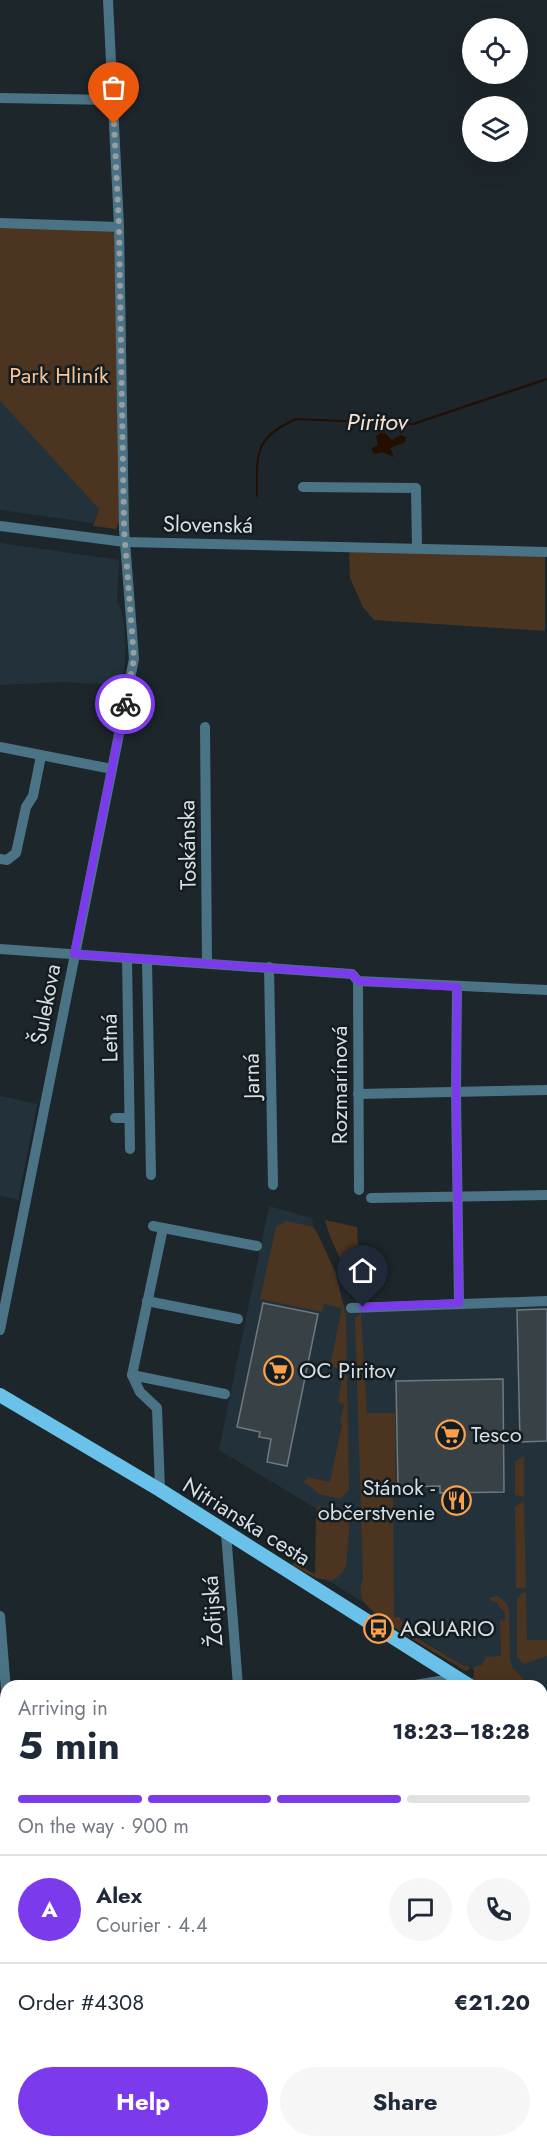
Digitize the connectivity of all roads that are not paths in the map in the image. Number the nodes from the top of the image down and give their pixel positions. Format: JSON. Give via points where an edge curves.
{"nodes":[{"id":1,"x":108,"y":0,"type":"edge"},
{"id":2,"x":0,"y":98,"type":"edge"},
{"id":3,"x":113,"y":100,"type":"junction"},
{"id":4,"x":0,"y":223,"type":"edge"},
{"id":5,"x":119,"y":227,"type":"junction"},
{"id":6,"x":303,"y":488,"type":"dead end"},
{"id":7,"x":0,"y":526,"type":"edge"},
{"id":8,"x":125,"y":542,"type":"junction"},
{"id":9,"x":417,"y":547,"type":"junction"},
{"id":10,"x":547,"y":552,"type":"edge"},
{"id":11,"x":205,"y":727,"type":"dead end"},
{"id":12,"x":0,"y":747,"type":"edge"},
{"id":13,"x":41,"y":756,"type":"junction"},
{"id":14,"x":112,"y":769,"type":"junction"},
{"id":15,"x":0,"y":859,"type":"edge"},
{"id":16,"x":0,"y":950,"type":"edge"},
{"id":17,"x":74,"y":954,"type":"junction"},
{"id":18,"x":127,"y":958,"type":"junction"},
{"id":19,"x":147,"y":960,"type":"junction"},
{"id":20,"x":207,"y":963,"type":"junction"},
{"id":21,"x":269,"y":967,"type":"junction"},
{"id":22,"x":358,"y":981,"type":"junction"},
{"id":23,"x":457,"y":987,"type":"junction"},
{"id":24,"x":547,"y":990,"type":"edge"},
{"id":25,"x":547,"y":1090,"type":"edge"},
{"id":26,"x":456,"y":1092,"type":"junction"},
{"id":27,"x":358,"y":1094,"type":"junction"},
{"id":28,"x":115,"y":1118,"type":"dead end"},
{"id":29,"x":129,"y":1118,"type":"junction"},
{"id":30,"x":130,"y":1149,"type":"dead end"},
{"id":31,"x":151,"y":1176,"type":"dead end"},
{"id":32,"x":273,"y":1185,"type":"dead end"},
{"id":33,"x":359,"y":1190,"type":"dead end"},
{"id":34,"x":547,"y":1195,"type":"edge"},
{"id":35,"x":458,"y":1196,"type":"junction"},
{"id":36,"x":371,"y":1198,"type":"dead end"},
{"id":37,"x":257,"y":1246,"type":"dead end"},
{"id":38,"x":147,"y":1301,"type":"junction"},
{"id":39,"x":547,"y":1301,"type":"edge"},
{"id":40,"x":459,"y":1303,"type":"junction"},
{"id":41,"x":351,"y":1308,"type":"dead end"},
{"id":42,"x":238,"y":1319,"type":"dead end"},
{"id":43,"x":0,"y":1330,"type":"edge"},
{"id":44,"x":132,"y":1375,"type":"junction"},
{"id":45,"x":152,"y":1379,"type":"junction"},
{"id":46,"x":225,"y":1394,"type":"dead end"},
{"id":47,"x":0,"y":1395,"type":"edge"},
{"id":48,"x":144,"y":1396,"type":"junction"},
{"id":49,"x":160,"y":1490,"type":"junction"},
{"id":50,"x":226,"y":1533,"type":"junction"},
{"id":51,"x":0,"y":1616,"type":"edge"},
{"id":52,"x":457,"y":1678,"type":"junction"},
{"id":53,"x":5,"y":1680,"type":"edge"},
{"id":54,"x":238,"y":1680,"type":"edge"},
{"id":55,"x":446,"y":1680,"type":"edge"},
{"id":56,"x":460,"y":1680,"type":"edge"}],
"edges":[{"from":1,"to":3,"type":"street","name":"Šulekova"},
{"from":2,"to":3,"type":"street"},
{"from":3,"to":5,"type":"street","name":"Šulekova"},
{"from":4,"to":5,"type":"street"},
{"from":5,"to":8,"type":"street","name":"Šulekova"},
{"from":6,"to":9,"type":"street","via":[[416,488]]},
{"from":7,"to":8,"type":"street","name":"Slovenská"},
{"from":8,"to":9,"type":"street","name":"Slovenská"},
{"from":8,"to":14,"type":"street","name":"Šulekova","via":[[134,659]]},
{"from":9,"to":10,"type":"street","name":"Slovenská"},
{"from":11,"to":20,"type":"street","name":"Toskánska"},
{"from":12,"to":13,"type":"street"},
{"from":13,"to":14,"type":"street"},
{"from":13,"to":15,"type":"street","via":[[16,853],[7,860]]},
{"from":14,"to":17,"type":"street","name":"Šulekova"},
{"from":16,"to":17,"type":"street"},
{"from":17,"to":18,"type":"street"},
{"from":17,"to":43,"type":"street","name":"Šulekova"},
{"from":18,"to":19,"type":"street"},
{"from":18,"to":29,"type":"street","name":"Letná"},
{"from":19,"to":20,"type":"street"},
{"from":19,"to":31,"type":"street"},
{"from":20,"to":21,"type":"street"},
{"from":21,"to":22,"type":"street","via":[[352,974]]},
{"from":21,"to":32,"type":"street","name":"Jarná"},
{"from":22,"to":23,"type":"street"},
{"from":22,"to":27,"type":"street","name":"Rozmarínová"},
{"from":23,"to":24,"type":"street"},
{"from":23,"to":26,"type":"street"},
{"from":25,"to":26,"type":"street"},
{"from":26,"to":27,"type":"street"},
{"from":26,"to":35,"type":"street"},
{"from":27,"to":33,"type":"street","name":"Rozmarínová"},
{"from":28,"to":29,"type":"street"},
{"from":29,"to":30,"type":"street","name":"Letná"},
{"from":34,"to":35,"type":"street"},
{"from":35,"to":36,"type":"street"},
{"from":35,"to":40,"type":"street"},
{"from":37,"to":38,"type":"street","via":[[158,1227]]},
{"from":38,"to":42,"type":"street"},
{"from":38,"to":44,"type":"street"},
{"from":39,"to":40,"type":"street"},
{"from":40,"to":41,"type":"street"},
{"from":44,"to":45,"type":"street"},
{"from":44,"to":48,"type":"street"},
{"from":45,"to":46,"type":"street"},
{"from":45,"to":48,"type":"street","via":[[144,1387]]},
{"from":47,"to":49,"type":"main road","name":"Nitrianska cesta"},
{"from":48,"to":49,"type":"street","via":[[157,1408]]},
{"from":49,"to":50,"type":"main road","name":"Nitrianska cesta"},
{"from":50,"to":52,"type":"main road","name":"Nitrianska cesta"},
{"from":50,"to":54,"type":"street","name":"Žofijská"},
{"from":51,"to":53,"type":"street"},
{"from":52,"to":55,"type":"street"},
{"from":52,"to":56,"type":"main road","name":"Nitrianska cesta"}]}
